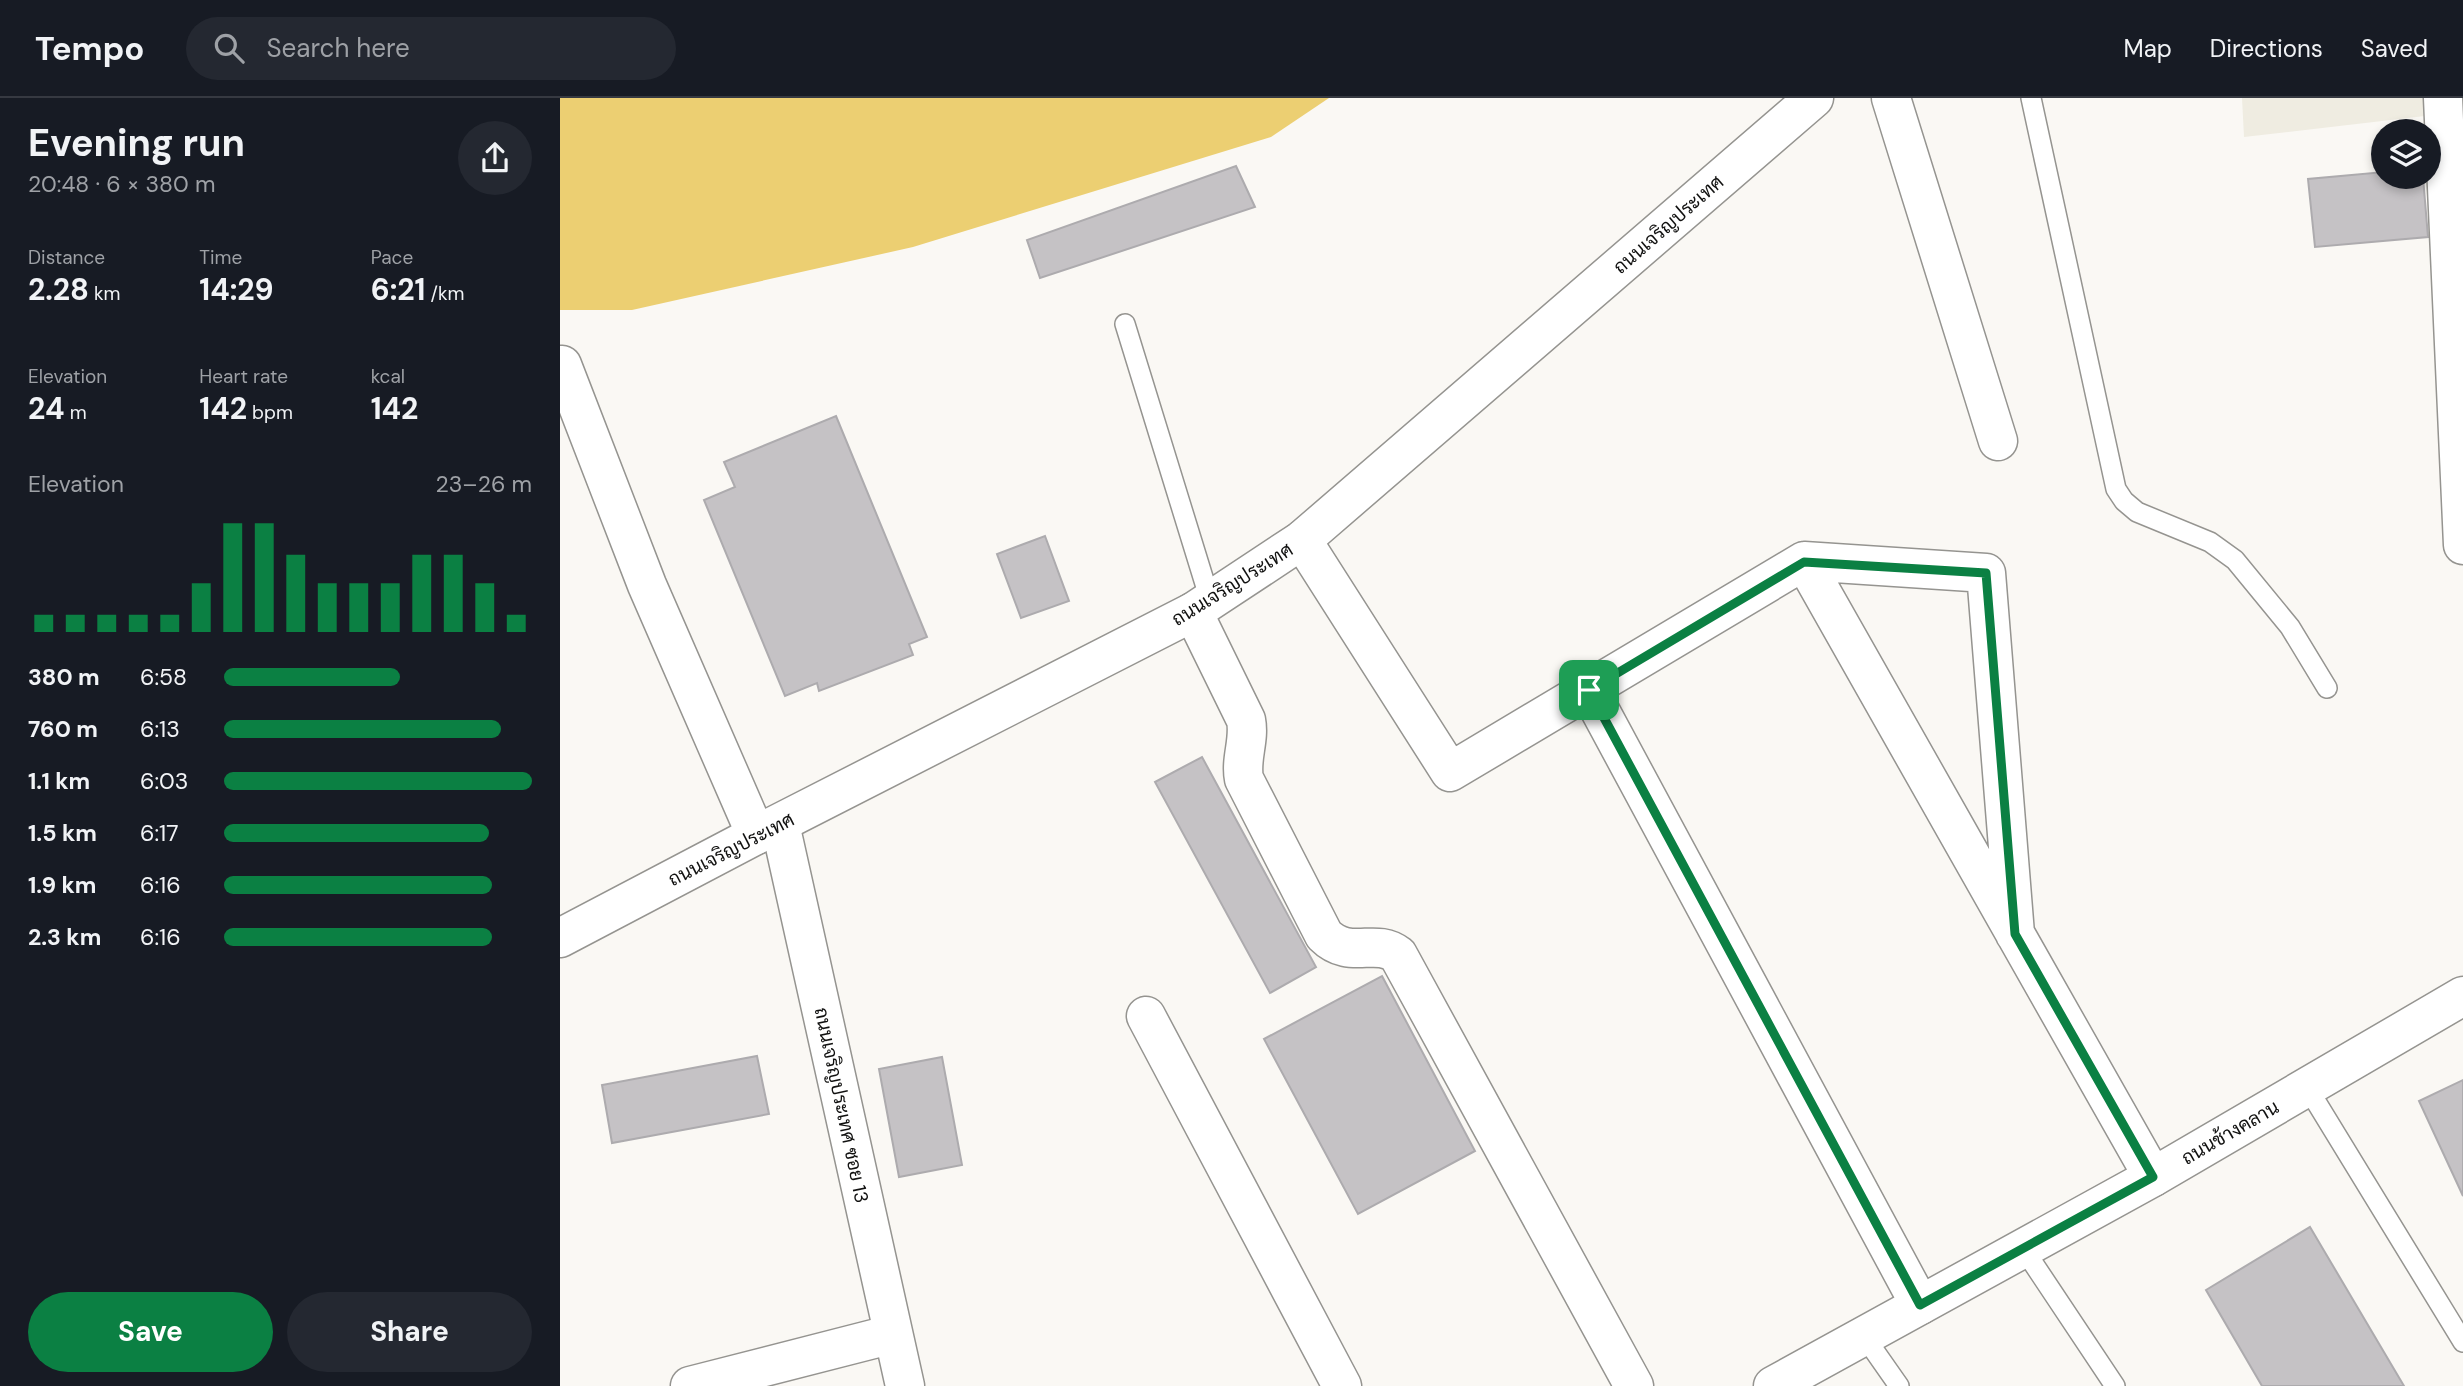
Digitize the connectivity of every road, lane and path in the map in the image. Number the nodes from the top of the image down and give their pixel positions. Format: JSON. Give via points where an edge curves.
{"nodes":[{"id":1,"x":1814,"y":98,"type":"edge"},
{"id":2,"x":1891,"y":98,"type":"edge"},
{"id":3,"x":2031,"y":98,"type":"edge"},
{"id":4,"x":2443,"y":98,"type":"edge"},
{"id":5,"x":1125,"y":324,"type":"dead end"},
{"id":6,"x":562,"y":365,"type":"edge"},
{"id":7,"x":1998,"y":441,"type":"dead end"},
{"id":8,"x":1302,"y":540,"type":"junction"},
{"id":9,"x":2463,"y":545,"type":"edge"},
{"id":10,"x":1804,"y":562,"type":"junction"},
{"id":11,"x":1202,"y":606,"type":"junction"},
{"id":12,"x":2327,"y":688,"type":"dead end"},
{"id":13,"x":1589,"y":690,"type":"junction"},
{"id":14,"x":768,"y":830,"type":"junction"},
{"id":15,"x":2015,"y":934,"type":"junction"},
{"id":16,"x":560,"y":938,"type":"edge"},
{"id":17,"x":2463,"y":996,"type":"edge"},
{"id":18,"x":1146,"y":1016,"type":"dead end"},
{"id":19,"x":2307,"y":1087,"type":"junction"},
{"id":20,"x":2153,"y":1177,"type":"junction"},
{"id":21,"x":2023,"y":1248,"type":"junction"},
{"id":22,"x":1920,"y":1305,"type":"junction"},
{"id":23,"x":893,"y":1334,"type":"junction"},
{"id":24,"x":1864,"y":1336,"type":"junction"},
{"id":25,"x":2463,"y":1342,"type":"edge"},
{"id":26,"x":690,"y":1386,"type":"edge"},
{"id":27,"x":905,"y":1386,"type":"edge"},
{"id":28,"x":1342,"y":1386,"type":"edge"},
{"id":29,"x":1634,"y":1386,"type":"edge"},
{"id":30,"x":1773,"y":1386,"type":"edge"},
{"id":31,"x":1899,"y":1386,"type":"edge"},
{"id":32,"x":2115,"y":1386,"type":"edge"}],
"edges":[{"from":1,"to":8,"type":"street","name":"ถนนเจริญประเทศ"},
{"from":2,"to":7,"type":"street"},
{"from":3,"to":12,"type":"lane","via":[[2116,489],[2137,512],[2210,542],[2235,560],[2290,627]]},
{"from":4,"to":9,"type":"street"},
{"from":5,"to":11,"type":"lane"},
{"from":6,"to":14,"type":"street","name":"ถนนเจริญประเทศ ซอย 13","via":[[647,585]]},
{"from":8,"to":11,"type":"street","name":"ถนนเจริญประเทศ"},
{"from":8,"to":13,"type":"street","via":[[1450,772]]},
{"from":10,"to":13,"type":"street"},
{"from":10,"to":15,"type":"street"},
{"from":10,"to":15,"type":"street","via":[[1986,573]]},
{"from":11,"to":14,"type":"street","name":"ถนนเจริญประเทศ"},
{"from":11,"to":29,"type":"street","via":[[1246,720],[1244,779],[1324,935],[1343,948],[1384,948],[1398,955]]},
{"from":13,"to":22,"type":"street"},
{"from":14,"to":16,"type":"street","name":"ถนนเจริญประเทศ"},
{"from":14,"to":23,"type":"street","name":"ถนนเจริญประเทศ ซอย 13"},
{"from":15,"to":20,"type":"street"},
{"from":17,"to":19,"type":"street","name":"ถนนช้างคลาน"},
{"from":18,"to":28,"type":"street"},
{"from":19,"to":20,"type":"street","name":"ถนนช้างคลาน"},
{"from":19,"to":25,"type":"lane"},
{"from":20,"to":21,"type":"street","name":"ถนนช้างคลาน"},
{"from":21,"to":22,"type":"street","name":"ถนนช้างคลาน"},
{"from":21,"to":32,"type":"lane"},
{"from":22,"to":24,"type":"street","name":"ถนนช้างคลาน"},
{"from":23,"to":26,"type":"street"},
{"from":23,"to":27,"type":"street","name":"ถนนเจริญประเทศ ซอย 13"},
{"from":24,"to":30,"type":"street","name":"ถนนช้างคลาน"},
{"from":24,"to":31,"type":"lane"}]}
